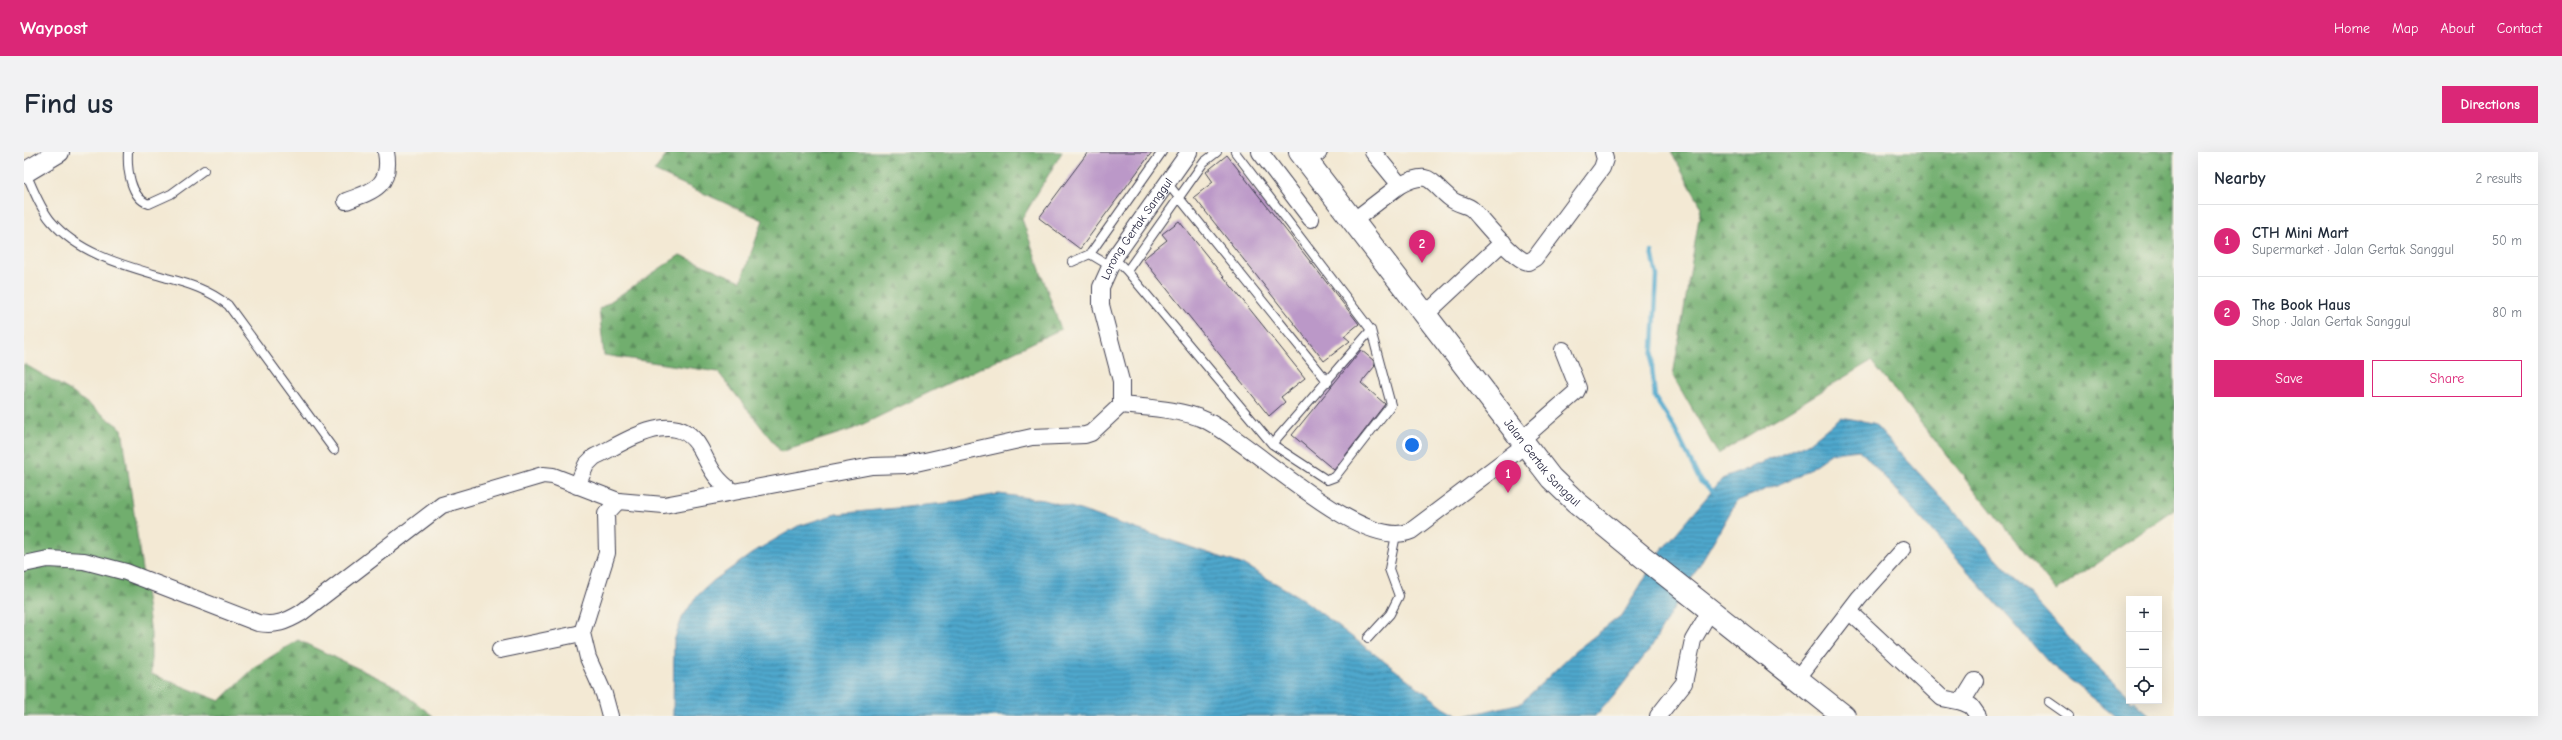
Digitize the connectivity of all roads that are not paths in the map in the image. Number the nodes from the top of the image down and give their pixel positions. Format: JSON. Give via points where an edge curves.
{"nodes":[{"id":1,"x":59,"y":152,"type":"edge"},
{"id":2,"x":128,"y":152,"type":"edge"},
{"id":3,"x":386,"y":152,"type":"edge"},
{"id":4,"x":1162,"y":152,"type":"edge"},
{"id":5,"x":1189,"y":152,"type":"edge"},
{"id":6,"x":1217,"y":152,"type":"edge"},
{"id":7,"x":1235,"y":152,"type":"edge"},
{"id":8,"x":1260,"y":152,"type":"edge"},
{"id":9,"x":1373,"y":152,"type":"edge"},
{"id":10,"x":1603,"y":152,"type":"edge"},
{"id":11,"x":1308,"y":155,"type":"edge"},
{"id":12,"x":204,"y":170,"type":"dead end"},
{"id":13,"x":25,"y":172,"type":"edge"},
{"id":14,"x":1168,"y":184,"type":"junction"},
{"id":15,"x":1400,"y":185,"type":"junction"},
{"id":16,"x":1179,"y":196,"type":"junction"},
{"id":17,"x":346,"y":201,"type":"dead end"},
{"id":18,"x":1311,"y":220,"type":"dead end"},
{"id":19,"x":1353,"y":221,"type":"junction"},
{"id":20,"x":1503,"y":242,"type":"junction"},
{"id":21,"x":1090,"y":254,"type":"junction"},
{"id":22,"x":1072,"y":262,"type":"dead end"},
{"id":23,"x":1112,"y":262,"type":"junction"},
{"id":24,"x":1127,"y":270,"type":"junction"},
{"id":25,"x":1425,"y":315,"type":"junction"},
{"id":26,"x":1371,"y":330,"type":"junction"},
{"id":27,"x":1563,"y":350,"type":"dead end"},
{"id":28,"x":1328,"y":382,"type":"junction"},
{"id":29,"x":1121,"y":405,"type":"junction"},
{"id":30,"x":1523,"y":443,"type":"junction"},
{"id":31,"x":1272,"y":444,"type":"junction"},
{"id":32,"x":334,"y":450,"type":"dead end"},
{"id":33,"x":577,"y":486,"type":"junction"},
{"id":34,"x":732,"y":491,"type":"junction"},
{"id":35,"x":618,"y":501,"type":"junction"},
{"id":36,"x":1396,"y":535,"type":"junction"},
{"id":37,"x":1903,"y":549,"type":"dead end"},
{"id":38,"x":24,"y":564,"type":"edge"},
{"id":39,"x":1710,"y":611,"type":"junction"},
{"id":40,"x":1850,"y":612,"type":"junction"},
{"id":41,"x":582,"y":633,"type":"junction"},
{"id":42,"x":1368,"y":638,"type":"dead end"},
{"id":43,"x":500,"y":650,"type":"dead end"},
{"id":44,"x":1797,"y":679,"type":"junction"},
{"id":45,"x":1975,"y":681,"type":"dead end"},
{"id":46,"x":1962,"y":702,"type":"junction"},
{"id":47,"x":2049,"y":702,"type":"dead end"},
{"id":48,"x":610,"y":716,"type":"edge"},
{"id":49,"x":1658,"y":716,"type":"edge"},
{"id":50,"x":1844,"y":716,"type":"edge"},
{"id":51,"x":1978,"y":716,"type":"edge"},
{"id":52,"x":2069,"y":716,"type":"edge"}],
"edges":[{"from":1,"to":13,"type":"street"},
{"from":2,"to":12,"type":"lane","via":[[129,175],[137,194],[149,204],[171,194]]},
{"from":3,"to":17,"type":"street","via":[[388,165],[384,181],[369,193]]},
{"from":4,"to":21,"type":"lane"},
{"from":5,"to":14,"type":"street","name":"Lorong Gertak Sanggul"},
{"from":6,"to":16,"type":"lane","via":[[1204,162]]},
{"from":7,"to":26,"type":"lane"},
{"from":8,"to":18,"type":"street"},
{"from":9,"to":15,"type":"street"},
{"from":10,"to":20,"type":"street","via":[[1605,159],[1602,168],[1534,258],[1524,262]]},
{"from":11,"to":19,"type":"main road","name":"Jalan Gertak Sanggul"},
{"from":13,"to":32,"type":"lane","via":[[51,221],[82,246],[120,264],[200,287],[228,305]]},
{"from":14,"to":16,"type":"lane"},
{"from":14,"to":23,"type":"street","name":"Lorong Gertak Sanggul"},
{"from":15,"to":19,"type":"street"},
{"from":15,"to":20,"type":"street","via":[[1420,177],[1433,180],[1454,202],[1469,207]]},
{"from":16,"to":24,"type":"lane"},
{"from":16,"to":28,"type":"lane"},
{"from":19,"to":25,"type":"main road","name":"Jalan Gertak Sanggul"},
{"from":20,"to":25,"type":"street"},
{"from":21,"to":22,"type":"lane"},
{"from":21,"to":23,"type":"lane"},
{"from":23,"to":24,"type":"lane"},
{"from":23,"to":29,"type":"street","name":"Lorong Gertak Sanggul","via":[[1101,287],[1100,300],[1120,375]]},
{"from":24,"to":31,"type":"lane"},
{"from":25,"to":30,"type":"main road","name":"Jalan Gertak Sanggul"},
{"from":26,"to":28,"type":"lane"},
{"from":26,"to":31,"type":"lane","via":[[1391,405],[1335,477],[1326,480]]},
{"from":27,"to":30,"type":"street","via":[[1578,388]]},
{"from":28,"to":31,"type":"lane"},
{"from":29,"to":34,"type":"street","via":[[1085,436],[1032,437],[907,465],[872,466]]},
{"from":29,"to":36,"type":"street","via":[[1179,413],[1206,420],[1326,506],[1349,519]]},
{"from":30,"to":36,"type":"street","via":[[1412,530]]},
{"from":30,"to":39,"type":"main road","name":"Jalan Gertak Sanggul","via":[[1576,502]]},
{"from":33,"to":34,"type":"street","via":[[586,465],[594,457],[660,427],[672,427],[686,431],[694,438],[712,474]]},
{"from":33,"to":35,"type":"street"},
{"from":33,"to":38,"type":"street","via":[[553,476],[543,475],[442,506],[301,614],[284,623],[258,623],[126,572],[84,561],[48,559]]},
{"from":34,"to":35,"type":"street","via":[[664,505]]},
{"from":35,"to":41,"type":"street","via":[[606,514],[607,553]]},
{"from":36,"to":42,"type":"lane","via":[[1389,569],[1399,596],[1390,614]]},
{"from":37,"to":40,"type":"street","via":[[1859,598]]},
{"from":39,"to":44,"type":"main road","name":"Jalan Gertak Sanggul"},
{"from":39,"to":49,"type":"street","via":[[1693,640],[1684,683]]},
{"from":40,"to":44,"type":"street"},
{"from":40,"to":46,"type":"street","via":[[1942,698]]},
{"from":41,"to":43,"type":"street"},
{"from":41,"to":48,"type":"street","via":[[588,658],[604,694]]},
{"from":44,"to":50,"type":"main road","name":"Jalan Gertak Sanggul"},
{"from":45,"to":46,"type":"street"},
{"from":46,"to":51,"type":"street","via":[[1971,706]]},
{"from":47,"to":52,"type":"lane"}]}
